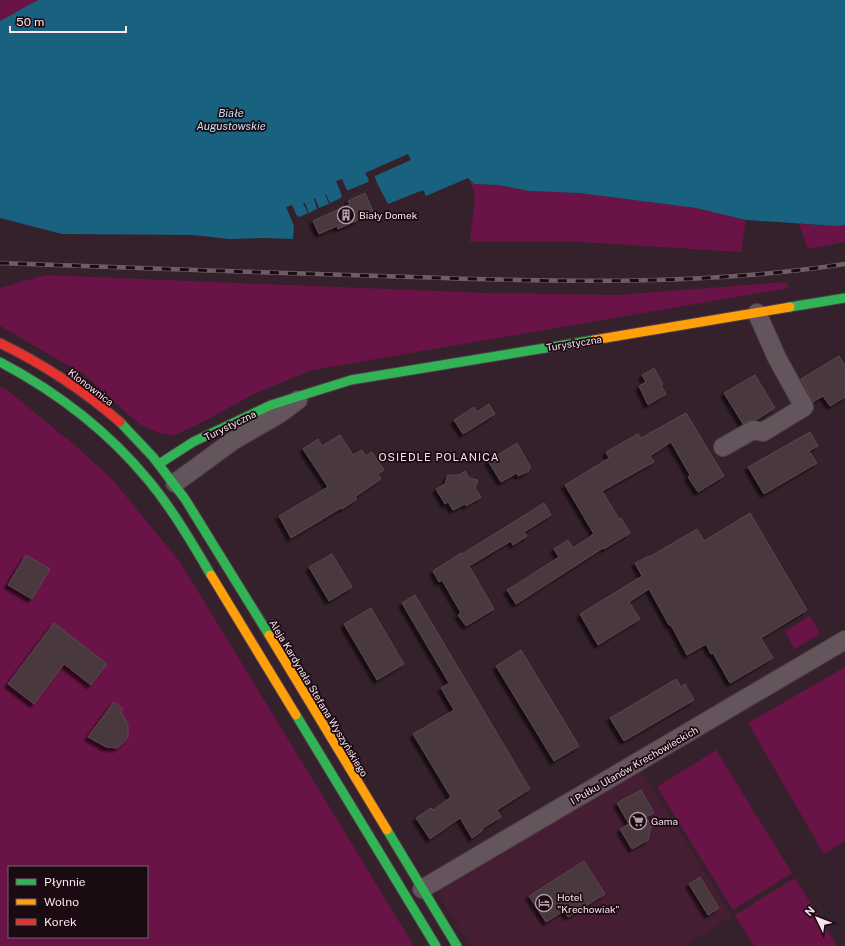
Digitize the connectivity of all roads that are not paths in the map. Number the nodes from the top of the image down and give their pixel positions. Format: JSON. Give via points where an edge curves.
{"nodes":[{"id":1,"x":845,"y":298,"type":"edge"},
{"id":2,"x":757,"y":313,"type":"junction"},
{"id":3,"x":0,"y":343,"type":"edge"},
{"id":4,"x":0,"y":362,"type":"edge"},
{"id":5,"x":305,"y":394,"type":"junction"},
{"id":6,"x":723,"y":447,"type":"dead end"},
{"id":7,"x":159,"y":464,"type":"junction"},
{"id":8,"x":149,"y":482,"type":"junction"},
{"id":9,"x":175,"y":483,"type":"junction"},
{"id":10,"x":845,"y":640,"type":"edge"},
{"id":11,"x":275,"y":646,"type":"junction"},
{"id":12,"x":259,"y":656,"type":"junction"},
{"id":13,"x":415,"y":893,"type":"junction"},
{"id":14,"x":436,"y":946,"type":"edge"},
{"id":15,"x":457,"y":946,"type":"edge"}],
"edges":[{"from":1,"to":2,"type":"main road","name":"Turystyczna"},
{"from":2,"to":5,"type":"main road","name":"Turystyczna","via":[[351,380]]},
{"from":2,"to":6,"type":"street","via":[[804,407],[763,432],[753,430]]},
{"from":3,"to":7,"type":"main road","name":"Klonownica","via":[[50,371],[93,401],[125,428]]},
{"from":4,"to":8,"type":"main road","via":[[23,373],[61,398],[112,442]]},
{"from":5,"to":7,"type":"main road","name":"Turystyczna","via":[[271,404],[193,442]]},
{"from":5,"to":9,"type":"street","name":"Turystyczna","via":[[279,414],[234,440]]},
{"from":7,"to":8,"type":"main road"},
{"from":7,"to":9,"type":"main road","name":"Aleja Kardynała Stefana Wyszyńskiego"},
{"from":8,"to":9,"type":"main road"},
{"from":8,"to":12,"type":"main road","name":"Aleja Kardynała Stefana Wyszyńskiego","via":[[181,527]]},
{"from":9,"to":11,"type":"main road","name":"Aleja Kardynała Stefana Wyszyńskiego"},
{"from":10,"to":13,"type":"street","name":"I Pułku Ułanów Krechowieckich"},
{"from":11,"to":12,"type":"main road"},
{"from":11,"to":13,"type":"main road","name":"Aleja Kardynała Stefana Wyszyńskiego"},
{"from":12,"to":13,"type":"main road","name":"Aleja Kardynała Stefana Wyszyńskiego"},
{"from":13,"to":14,"type":"main road","name":"Aleja Kardynała Stefana Wyszyńskiego"},
{"from":13,"to":15,"type":"main road","name":"Aleja Kardynała Stefana Wyszyńskiego"}]}
